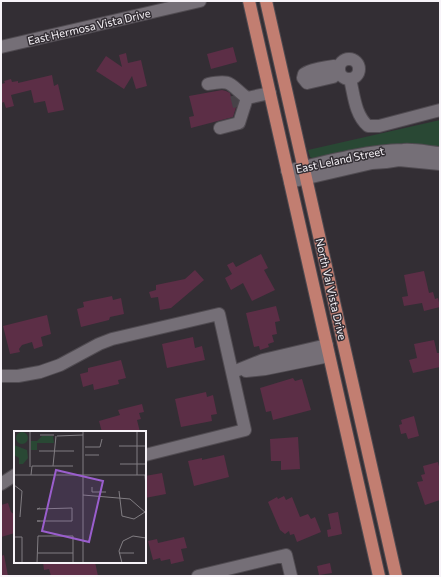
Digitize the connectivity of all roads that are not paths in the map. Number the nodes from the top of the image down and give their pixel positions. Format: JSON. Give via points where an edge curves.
{"nodes":[{"id":1,"x":200,"y":1,"type":"edge"},
{"id":2,"x":250,"y":1,"type":"edge"},
{"id":3,"x":266,"y":1,"type":"edge"},
{"id":4,"x":1,"y":47,"type":"edge"},
{"id":5,"x":339,"y":70,"type":"junction"},
{"id":6,"x":350,"y":79,"type":"junction"},
{"id":7,"x":284,"y":83,"type":"junction"},
{"id":8,"x":208,"y":84,"type":"dead end"},
{"id":9,"x":270,"y":93,"type":"junction"},
{"id":10,"x":241,"y":101,"type":"junction"},
{"id":11,"x":440,"y":110,"type":"edge"},
{"id":12,"x":220,"y":128,"type":"dead end"},
{"id":13,"x":440,"y":153,"type":"edge"},
{"id":14,"x":440,"y":164,"type":"edge"},
{"id":15,"x":304,"y":173,"type":"junction"},
{"id":16,"x":288,"y":176,"type":"junction"},
{"id":17,"x":328,"y":350,"type":"junction"},
{"id":18,"x":233,"y":372,"type":"junction"},
{"id":19,"x":1,"y":376,"type":"edge"},
{"id":20,"x":146,"y":455,"type":"edge"},
{"id":21,"x":14,"y":476,"type":"edge"},
{"id":22,"x":1,"y":484,"type":"edge"},
{"id":23,"x":198,"y":576,"type":"edge"},
{"id":24,"x":291,"y":576,"type":"edge"},
{"id":25,"x":379,"y":576,"type":"edge"},
{"id":26,"x":396,"y":576,"type":"edge"}],
"edges":[{"from":1,"to":4,"type":"street","name":"East Hermosa Vista Drive"},
{"from":2,"to":9,"type":"main road","name":"North Val Vista Drive"},
{"from":3,"to":7,"type":"main road","name":"North Val Vista Drive"},
{"from":5,"to":6,"type":"street","via":[[343,77]]},
{"from":5,"to":6,"type":"street","via":[[339,64],[344,59],[354,60],[359,71]]},
{"from":5,"to":7,"type":"street","via":[[333,77],[307,83],[303,78]]},
{"from":6,"to":11,"type":"street","via":[[358,112],[368,126],[379,126]]},
{"from":7,"to":15,"type":"main road","name":"North Val Vista Drive"},
{"from":8,"to":10,"type":"street","via":[[221,81],[230,83]]},
{"from":9,"to":10,"type":"street"},
{"from":9,"to":16,"type":"main road","name":"North Val Vista Drive"},
{"from":10,"to":12,"type":"street","via":[[239,123]]},
{"from":13,"to":15,"type":"street","name":"East Leland Street","via":[[387,150],[367,153]]},
{"from":14,"to":15,"type":"street","name":"East Leland Street","via":[[399,160]]},
{"from":15,"to":16,"type":"street","name":"East Leland Street"},
{"from":15,"to":26,"type":"main road","name":"North Val Vista Drive"},
{"from":16,"to":17,"type":"main road","name":"North Val Vista Drive"},
{"from":17,"to":18,"type":"street","via":[[296,357],[263,360]]},
{"from":17,"to":25,"type":"main road","name":"North Val Vista Drive"},
{"from":18,"to":19,"type":"street","via":[[219,314],[112,339],[60,366],[40,372]]},
{"from":18,"to":20,"type":"street","via":[[245,430]]},
{"from":21,"to":22,"type":"street"},
{"from":23,"to":24,"type":"street","via":[[286,555]]}]}
